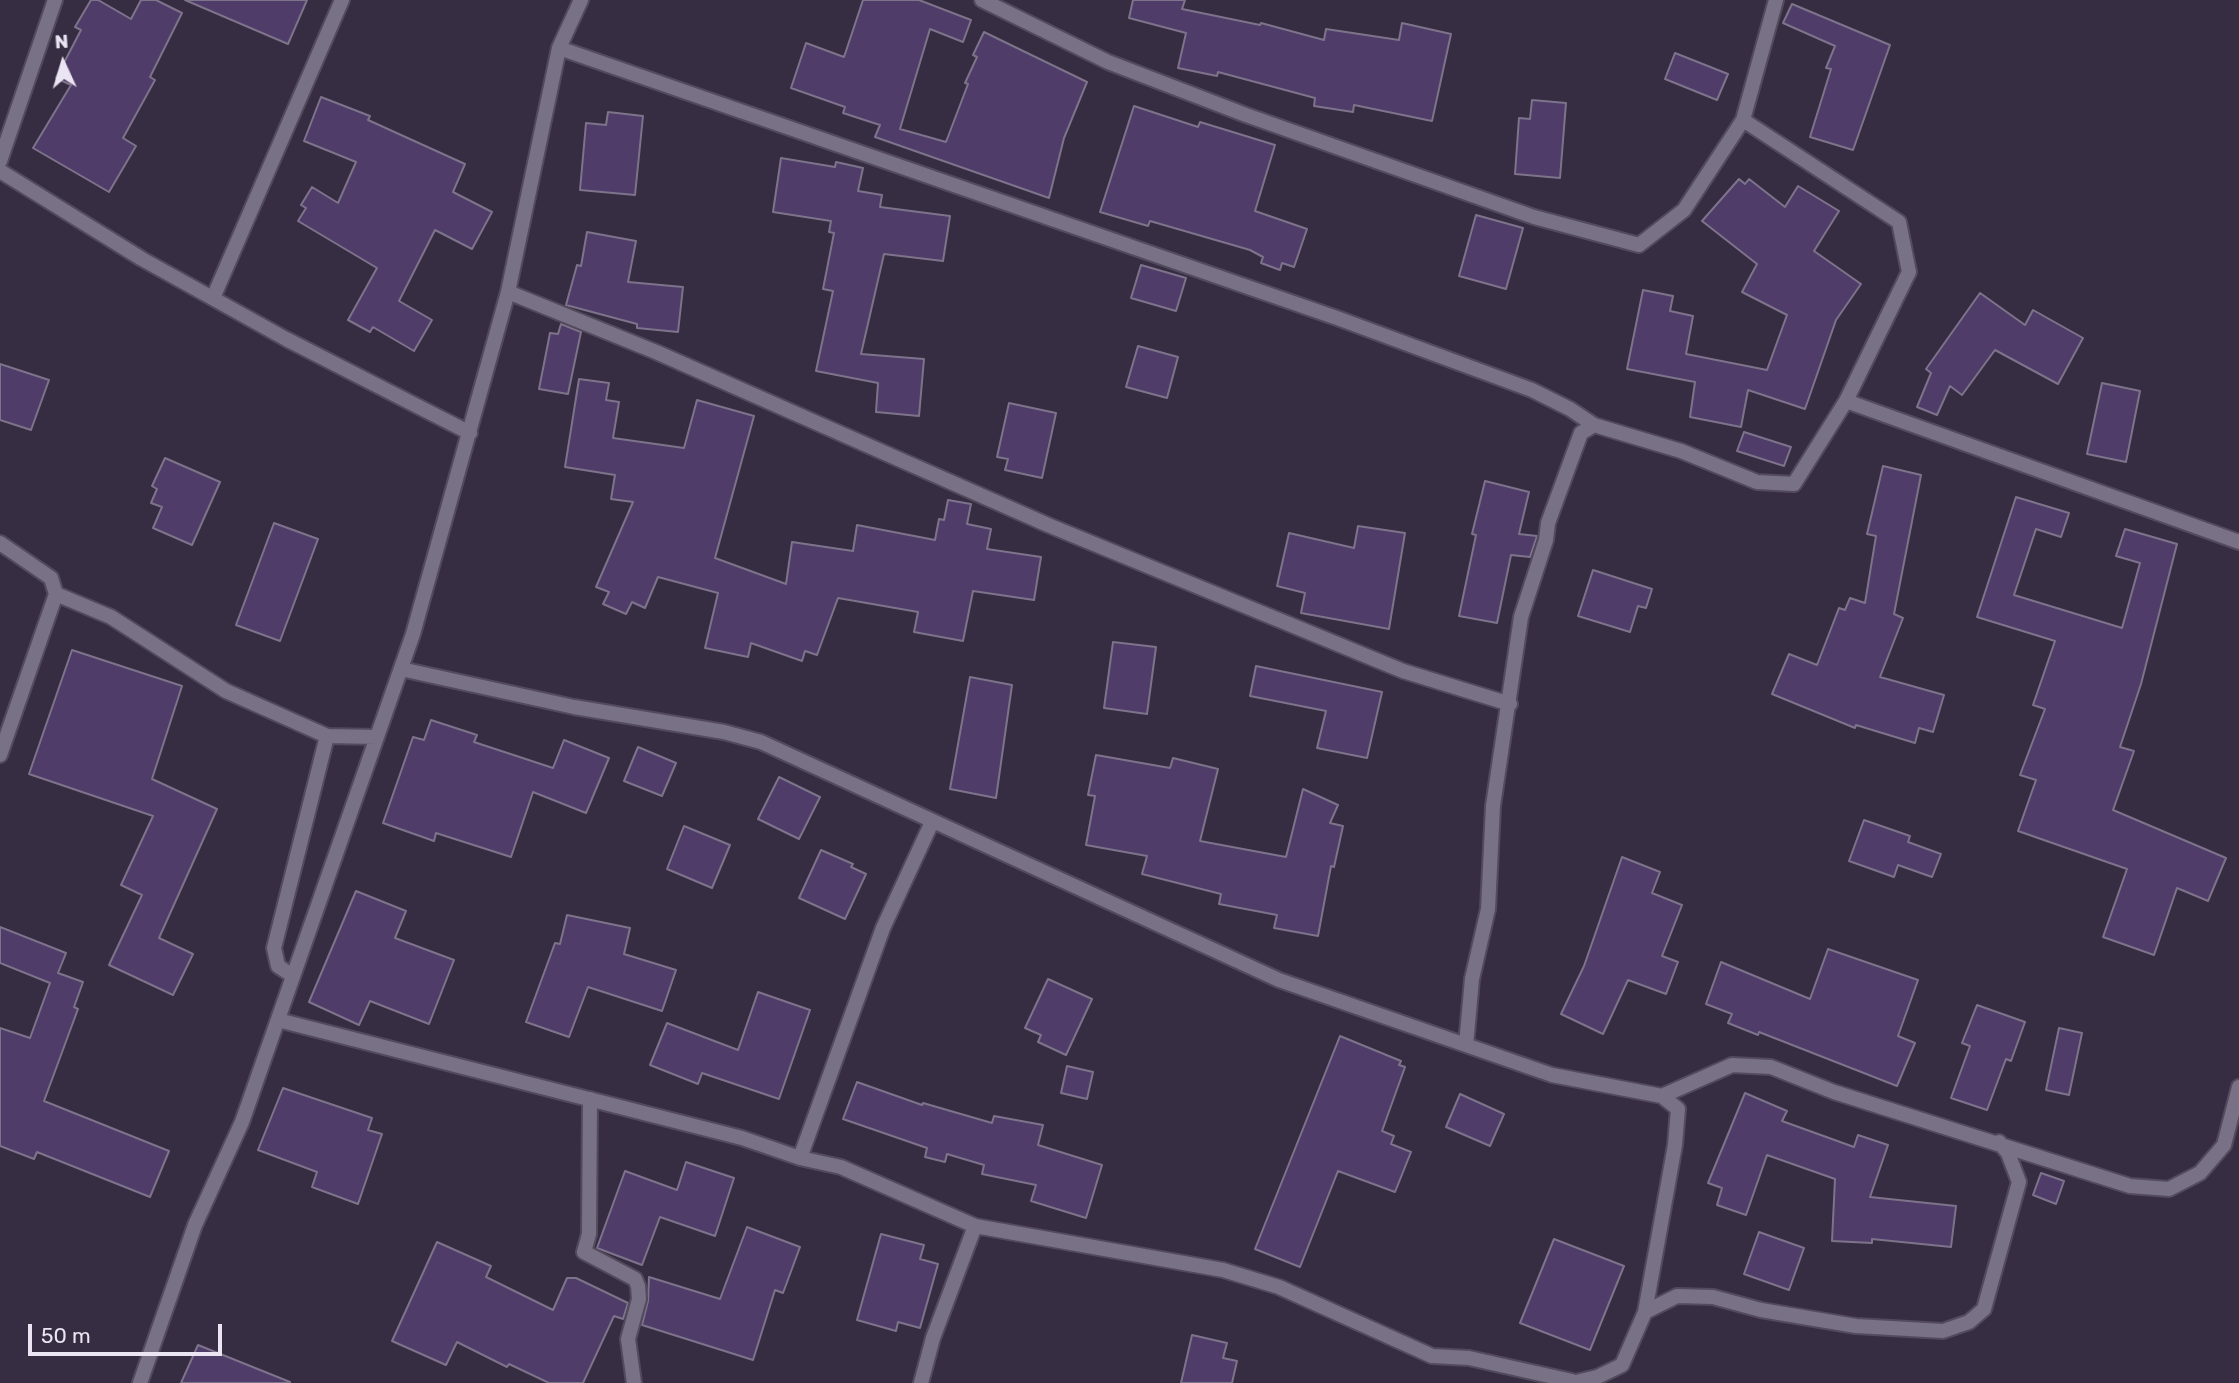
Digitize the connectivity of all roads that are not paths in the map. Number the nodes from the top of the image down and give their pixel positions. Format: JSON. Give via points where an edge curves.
{"nodes":[{"id":1,"x":55,"y":0,"type":"edge"},
{"id":2,"x":342,"y":0,"type":"edge"},
{"id":3,"x":581,"y":0,"type":"edge"},
{"id":4,"x":982,"y":0,"type":"edge"},
{"id":5,"x":1776,"y":0,"type":"edge"},
{"id":6,"x":559,"y":48,"type":"junction"},
{"id":7,"x":1744,"y":120,"type":"junction"},
{"id":8,"x":0,"y":161,"type":"edge"},
{"id":9,"x":0,"y":171,"type":"edge"},
{"id":10,"x":508,"y":292,"type":"junction"},
{"id":11,"x":213,"y":298,"type":"junction"},
{"id":12,"x":1846,"y":401,"type":"junction"},
{"id":13,"x":1594,"y":425,"type":"junction"},
{"id":14,"x":470,"y":433,"type":"junction"},
{"id":15,"x":2239,"y":542,"type":"edge"},
{"id":16,"x":0,"y":543,"type":"edge"},
{"id":17,"x":56,"y":594,"type":"junction"},
{"id":18,"x":401,"y":669,"type":"junction"},
{"id":19,"x":1510,"y":704,"type":"junction"},
{"id":20,"x":327,"y":736,"type":"junction"},
{"id":21,"x":377,"y":737,"type":"junction"},
{"id":22,"x":0,"y":755,"type":"edge"},
{"id":23,"x":932,"y":822,"type":"junction"},
{"id":24,"x":293,"y":976,"type":"junction"},
{"id":25,"x":278,"y":1020,"type":"junction"},
{"id":26,"x":1466,"y":1045,"type":"junction"},
{"id":27,"x":2239,"y":1087,"type":"edge"},
{"id":28,"x":1662,"y":1096,"type":"junction"},
{"id":29,"x":590,"y":1099,"type":"junction"},
{"id":30,"x":1999,"y":1142,"type":"junction"},
{"id":31,"x":800,"y":1158,"type":"junction"},
{"id":32,"x":975,"y":1226,"type":"junction"},
{"id":33,"x":1645,"y":1312,"type":"junction"},
{"id":34,"x":1572,"y":1382,"type":"edge"},
{"id":35,"x":140,"y":1383,"type":"edge"},
{"id":36,"x":634,"y":1383,"type":"edge"},
{"id":37,"x":921,"y":1383,"type":"edge"}],
"edges":[{"from":1,"to":8,"type":"street"},
{"from":2,"to":11,"type":"street"},
{"from":3,"to":6,"type":"street"},
{"from":4,"to":7,"type":"street","via":[[1108,62],[1246,115],[1534,217],[1639,245],[1684,210]]},
{"from":5,"to":7,"type":"street"},
{"from":6,"to":10,"type":"street"},
{"from":6,"to":13,"type":"street","via":[[1350,323],[1532,390]]},
{"from":7,"to":12,"type":"street","via":[[1899,222],[1909,272]]},
{"from":9,"to":11,"type":"street"},
{"from":10,"to":14,"type":"street"},
{"from":10,"to":19,"type":"street","via":[[1048,525],[1390,666]]},
{"from":11,"to":14,"type":"street"},
{"from":12,"to":13,"type":"street","via":[[1794,484],[1757,482],[1681,450]]},
{"from":12,"to":15,"type":"street"},
{"from":13,"to":19,"type":"street","via":[[1581,433],[1548,523],[1521,617]]},
{"from":14,"to":18,"type":"street"},
{"from":16,"to":17,"type":"street","via":[[51,578]]},
{"from":17,"to":20,"type":"street","via":[[111,617],[226,691]]},
{"from":17,"to":22,"type":"street"},
{"from":18,"to":21,"type":"street"},
{"from":18,"to":23,"type":"street","via":[[761,742]]},
{"from":19,"to":26,"type":"street","via":[[1493,806],[1488,909],[1472,979]]},
{"from":20,"to":21,"type":"street"},
{"from":20,"to":24,"type":"street","via":[[274,948],[278,966]]},
{"from":21,"to":24,"type":"street"},
{"from":23,"to":26,"type":"street","via":[[1279,979]]},
{"from":23,"to":31,"type":"street","via":[[883,928]]},
{"from":24,"to":25,"type":"street"},
{"from":25,"to":29,"type":"street"},
{"from":25,"to":35,"type":"street","via":[[242,1122],[195,1225]]},
{"from":26,"to":28,"type":"street","via":[[1552,1076]]},
{"from":27,"to":30,"type":"street","via":[[2224,1145],[2200,1173],[2169,1189],[2130,1186]]},
{"from":28,"to":30,"type":"street","via":[[1731,1065],[1771,1067],[1834,1092]]},
{"from":28,"to":33,"type":"street","via":[[1678,1109]]},
{"from":29,"to":31,"type":"street","via":[[743,1138]]},
{"from":29,"to":36,"type":"street","via":[[589,1234],[584,1252],[635,1279],[638,1286],[628,1339]]},
{"from":30,"to":33,"type":"street","via":[[2019,1182],[1984,1309],[1969,1322],[1943,1331],[1856,1326],[1713,1297],[1677,1296]]},
{"from":31,"to":32,"type":"street","via":[[841,1167]]},
{"from":32,"to":34,"type":"street","via":[[1223,1270],[1279,1287],[1432,1356],[1469,1358]]},
{"from":32,"to":37,"type":"street"},
{"from":33,"to":34,"type":"street","via":[[1622,1365]]}]}
